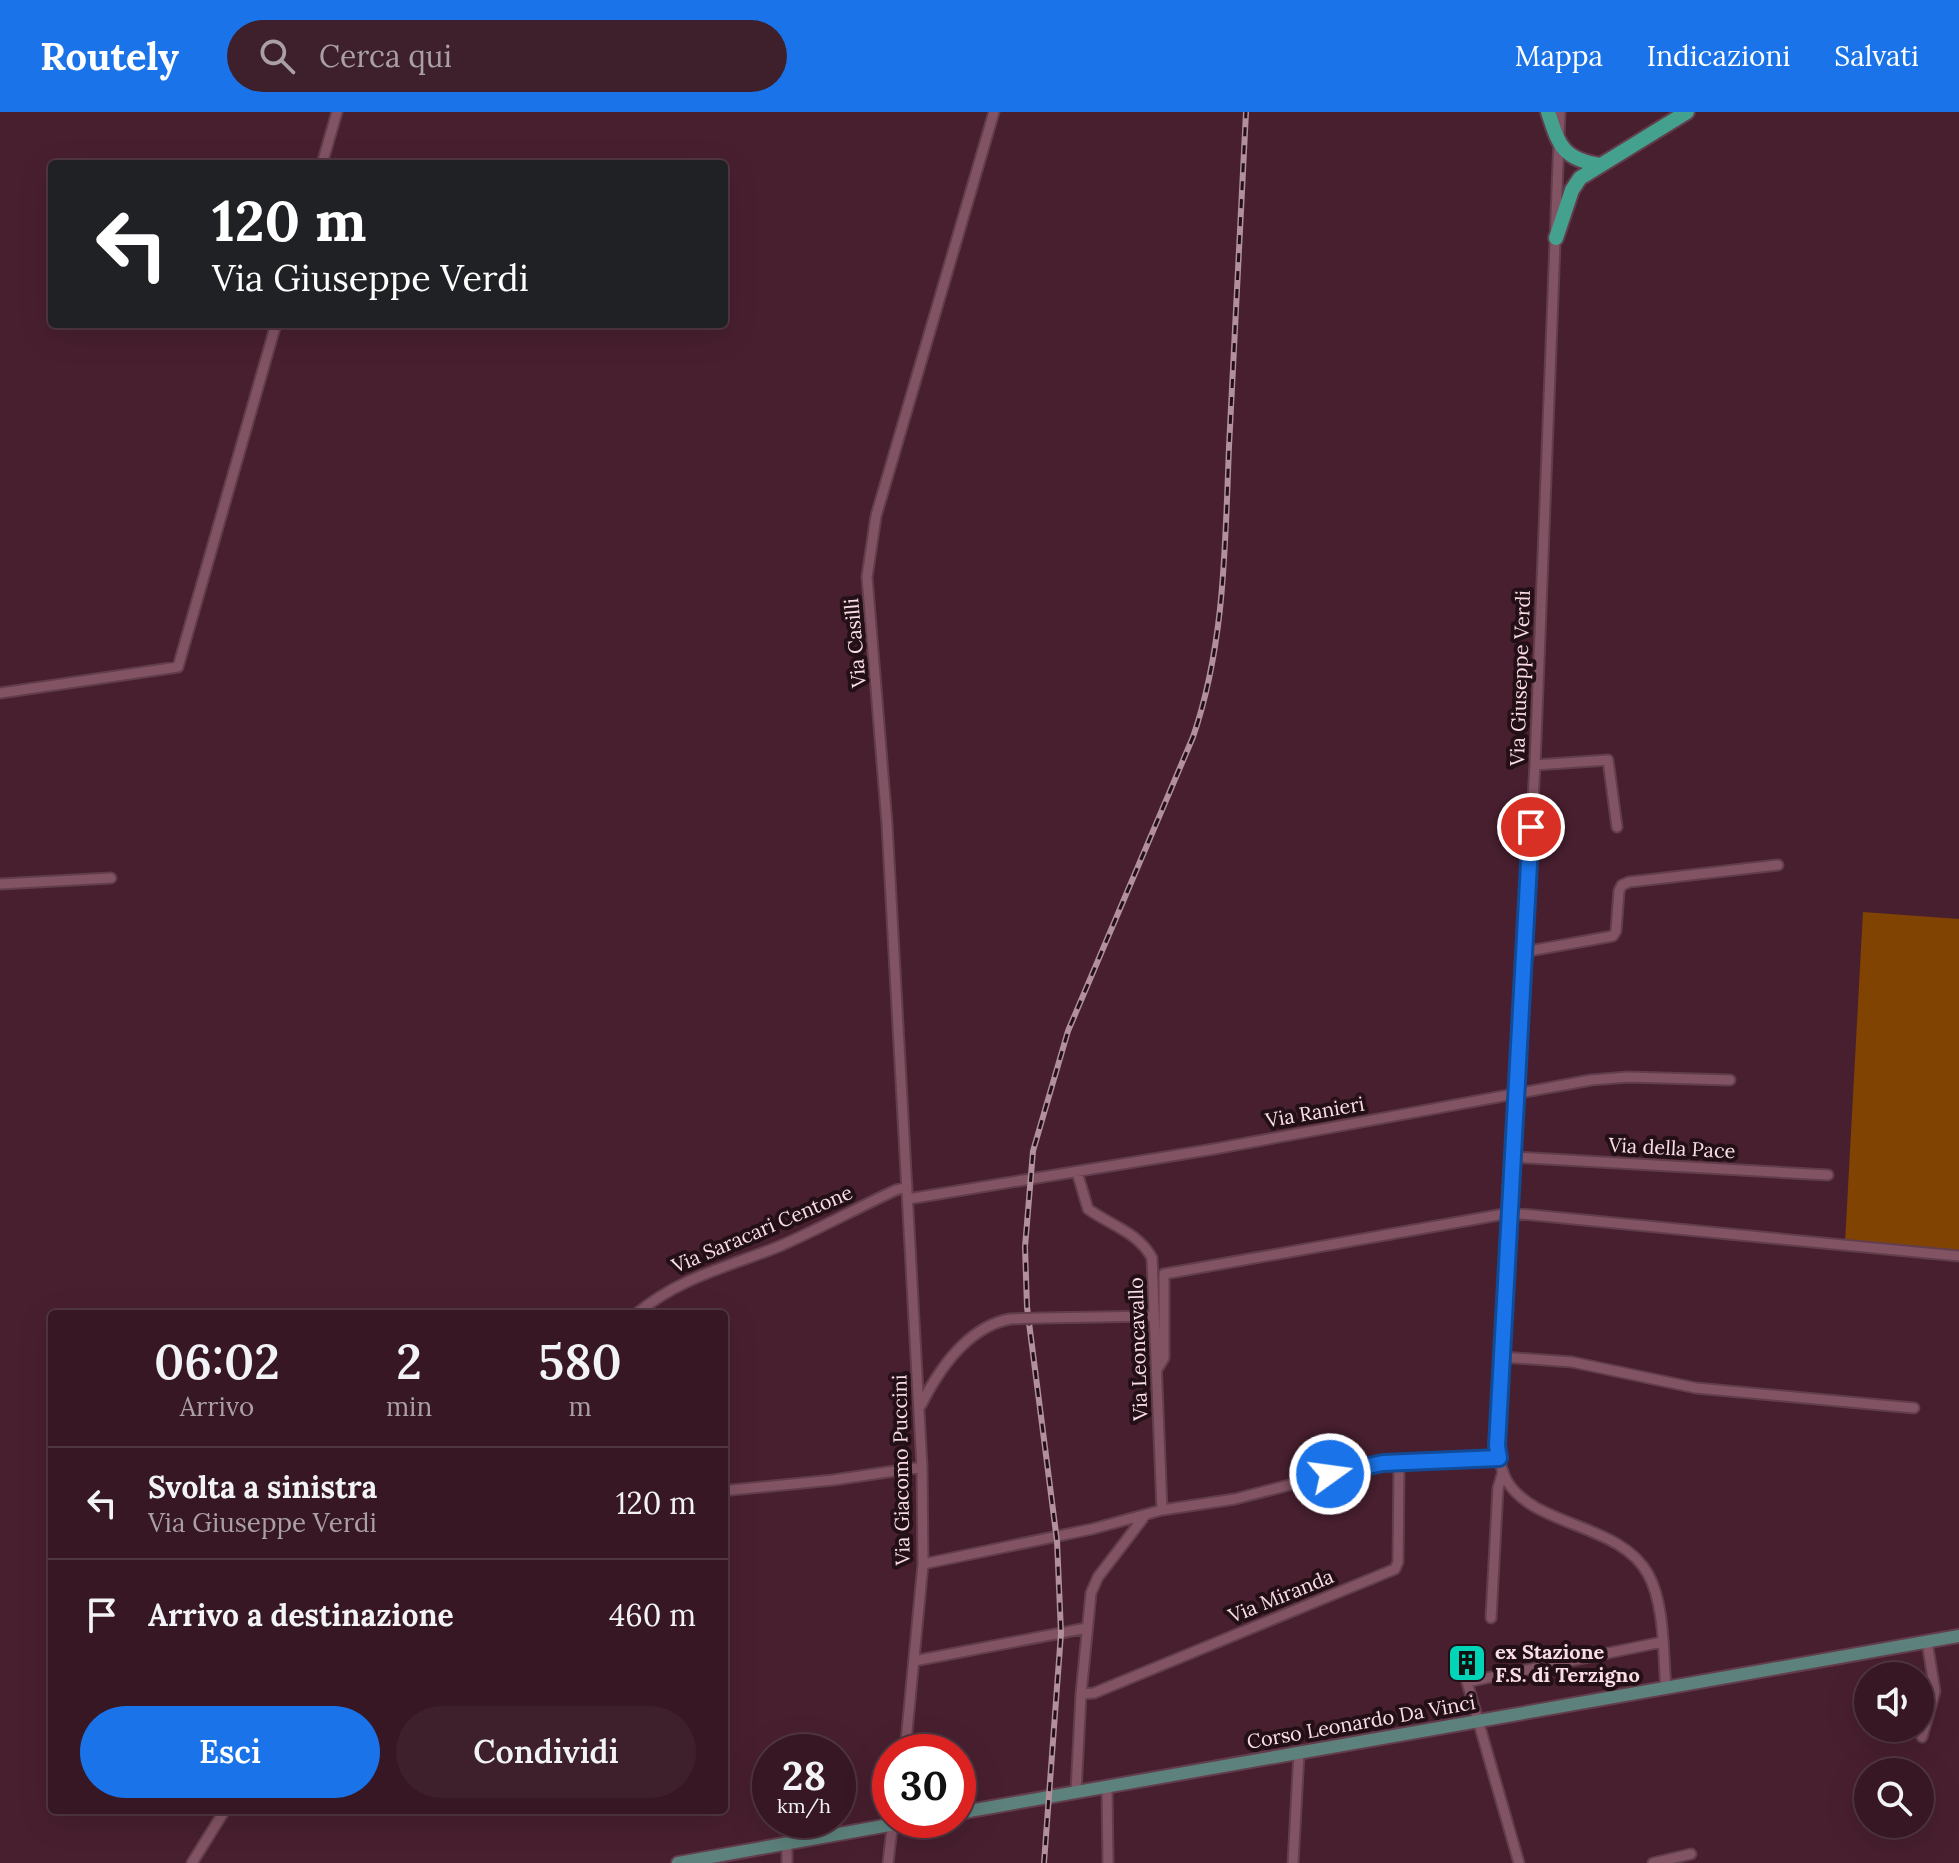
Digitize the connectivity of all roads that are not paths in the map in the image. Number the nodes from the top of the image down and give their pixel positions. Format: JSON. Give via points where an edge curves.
{"nodes":[{"id":1,"x":337,"y":112,"type":"edge"},
{"id":2,"x":994,"y":112,"type":"edge"},
{"id":3,"x":1548,"y":112,"type":"edge"},
{"id":4,"x":1560,"y":112,"type":"edge"},
{"id":5,"x":1687,"y":112,"type":"edge"},
{"id":6,"x":1559,"y":143,"type":"junction"},
{"id":7,"x":323,"y":160,"type":"edge"},
{"id":8,"x":1600,"y":165,"type":"junction"},
{"id":9,"x":1556,"y":238,"type":"junction"},
{"id":10,"x":275,"y":328,"type":"edge"},
{"id":11,"x":0,"y":693,"type":"edge"},
{"id":12,"x":1535,"y":765,"type":"junction"},
{"id":13,"x":1617,"y":827,"type":"dead end"},
{"id":14,"x":1778,"y":865,"type":"dead end"},
{"id":15,"x":111,"y":878,"type":"dead end"},
{"id":16,"x":0,"y":884,"type":"edge"},
{"id":17,"x":1523,"y":952,"type":"junction"},
{"id":18,"x":1730,"y":1080,"type":"dead end"},
{"id":19,"x":1516,"y":1094,"type":"junction"},
{"id":20,"x":1513,"y":1157,"type":"junction"},
{"id":21,"x":1077,"y":1172,"type":"junction"},
{"id":22,"x":1828,"y":1175,"type":"dead end"},
{"id":23,"x":907,"y":1187,"type":"junction"},
{"id":24,"x":908,"y":1199,"type":"junction"},
{"id":25,"x":1510,"y":1213,"type":"junction"},
{"id":26,"x":1959,"y":1256,"type":"edge"},
{"id":27,"x":641,"y":1310,"type":"edge"},
{"id":28,"x":1154,"y":1316,"type":"junction"},
{"id":29,"x":1502,"y":1357,"type":"junction"},
{"id":30,"x":1156,"y":1371,"type":"junction"},
{"id":31,"x":919,"y":1408,"type":"junction"},
{"id":32,"x":1914,"y":1408,"type":"dead end"},
{"id":33,"x":1499,"y":1458,"type":"junction"},
{"id":34,"x":1399,"y":1463,"type":"junction"},
{"id":35,"x":922,"y":1467,"type":"junction"},
{"id":36,"x":1503,"y":1471,"type":"junction"},
{"id":37,"x":731,"y":1490,"type":"dead end"},
{"id":38,"x":1162,"y":1510,"type":"junction"},
{"id":39,"x":1144,"y":1517,"type":"junction"},
{"id":40,"x":923,"y":1564,"type":"junction"},
{"id":41,"x":1491,"y":1618,"type":"dead end"},
{"id":42,"x":1087,"y":1628,"type":"junction"},
{"id":43,"x":1959,"y":1636,"type":"edge"},
{"id":44,"x":1662,"y":1642,"type":"junction"},
{"id":45,"x":1927,"y":1642,"type":"junction"},
{"id":46,"x":914,"y":1661,"type":"junction"},
{"id":47,"x":1930,"y":1662,"type":"edge"},
{"id":48,"x":1666,"y":1689,"type":"junction"},
{"id":49,"x":1081,"y":1694,"type":"junction"},
{"id":50,"x":1480,"y":1721,"type":"junction"},
{"id":51,"x":907,"y":1734,"type":"edge"},
{"id":52,"x":1299,"y":1753,"type":"junction"},
{"id":53,"x":1107,"y":1787,"type":"junction"},
{"id":54,"x":1076,"y":1792,"type":"junction"},
{"id":55,"x":976,"y":1810,"type":"edge"},
{"id":56,"x":223,"y":1814,"type":"edge"},
{"id":57,"x":872,"y":1826,"type":"edge"},
{"id":58,"x":891,"y":1838,"type":"edge"},
{"id":59,"x":787,"y":1843,"type":"junction"},
{"id":60,"x":1691,"y":1854,"type":"dead end"},
{"id":61,"x":192,"y":1863,"type":"edge"},
{"id":62,"x":678,"y":1863,"type":"edge"},
{"id":63,"x":787,"y":1863,"type":"edge"},
{"id":64,"x":888,"y":1863,"type":"edge"},
{"id":65,"x":1108,"y":1863,"type":"edge"},
{"id":66,"x":1293,"y":1863,"type":"edge"},
{"id":67,"x":1519,"y":1863,"type":"edge"},
{"id":68,"x":1653,"y":1863,"type":"edge"}],
"edges":[{"from":1,"to":7,"type":"street"},
{"from":2,"to":23,"type":"street","name":"Via Casilli","via":[[876,516],[867,577]]},
{"from":3,"to":6,"type":"highway"},
{"from":4,"to":6,"type":"street","name":"Via Giuseppe Verdi"},
{"from":5,"to":8,"type":"highway"},
{"from":6,"to":8,"type":"highway","via":[[1579,161]]},
{"from":6,"to":9,"type":"street","name":"Via Giuseppe Verdi"},
{"from":8,"to":9,"type":"highway","via":[[1572,190]]},
{"from":9,"to":12,"type":"street","name":"Via Giuseppe Verdi"},
{"from":10,"to":11,"type":"street","via":[[178,667]]},
{"from":12,"to":13,"type":"street","via":[[1608,760]]},
{"from":12,"to":17,"type":"street","name":"Via Giuseppe Verdi"},
{"from":14,"to":17,"type":"street","via":[[1629,882],[1619,891],[1613,936]]},
{"from":15,"to":16,"type":"street"},
{"from":17,"to":19,"type":"street","name":"Via Giuseppe Verdi"},
{"from":18,"to":19,"type":"street","name":"Via Ranieri","via":[[1612,1078]]},
{"from":19,"to":20,"type":"street","name":"Via Giuseppe Verdi"},
{"from":19,"to":21,"type":"street","name":"Via Ranieri"},
{"from":20,"to":22,"type":"street","name":"Via della Pace"},
{"from":20,"to":25,"type":"street","name":"Via Giuseppe Verdi"},
{"from":21,"to":24,"type":"street","name":"Via Ranieri"},
{"from":21,"to":28,"type":"street","name":"Via Leoncavallo","via":[[1088,1209],[1136,1237],[1152,1258]]},
{"from":23,"to":24,"type":"street","name":"Via Giacomo Puccini"},
{"from":23,"to":27,"type":"street","name":"Via Saracari Centone","via":[[781,1245],[707,1272],[666,1291]]},
{"from":24,"to":31,"type":"street","name":"Via Giacomo Puccini"},
{"from":25,"to":26,"type":"street"},
{"from":25,"to":29,"type":"street","name":"Via Giuseppe Verdi"},
{"from":25,"to":30,"type":"street","via":[[1164,1274],[1164,1358]]},
{"from":28,"to":30,"type":"street","name":"Via Leoncavallo"},
{"from":28,"to":31,"type":"street","bridge":true,"via":[[1010,1319],[982,1327]]},
{"from":29,"to":32,"type":"street","via":[[1572,1362],[1696,1388]]},
{"from":29,"to":33,"type":"street","name":"Via Giuseppe Verdi"},
{"from":30,"to":38,"type":"street","name":"Via Leoncavallo"},
{"from":31,"to":35,"type":"street","name":"Via Giacomo Puccini"},
{"from":33,"to":34,"type":"street"},
{"from":33,"to":36,"type":"street","name":"Via Giuseppe Verdi"},
{"from":34,"to":38,"type":"street","via":[[1367,1465],[1235,1499]]},
{"from":34,"to":49,"type":"street","name":"Via Miranda","via":[[1395,1569]]},
{"from":35,"to":37,"type":"street"},
{"from":35,"to":40,"type":"street","name":"Via Giacomo Puccini"},
{"from":36,"to":41,"type":"street"},
{"from":36,"to":44,"type":"street","name":"Via Giuseppe Verdi","via":[[1524,1501],[1624,1547],[1638,1560],[1655,1587]]},
{"from":38,"to":39,"type":"street"},
{"from":39,"to":40,"type":"street"},
{"from":39,"to":42,"type":"street","via":[[1095,1584]]},
{"from":40,"to":46,"type":"street","name":"Via Giacomo Puccini"},
{"from":42,"to":46,"type":"street"},
{"from":42,"to":49,"type":"street"},
{"from":43,"to":45,"type":"main road","name":"Corso Leonardo Da Vinci"},
{"from":44,"to":48,"type":"street","name":"Via Giuseppe Verdi"},
{"from":44,"to":50,"type":"street","via":[[1467,1682]]},
{"from":45,"to":47,"type":"street"},
{"from":45,"to":48,"type":"main road","name":"Corso Leonardo Da Vinci"},
{"from":46,"to":51,"type":"street","name":"Via Giacomo Puccini"},
{"from":48,"to":50,"type":"main road","name":"Corso Leonardo Da Vinci"},
{"from":49,"to":54,"type":"street"},
{"from":50,"to":52,"type":"main road","name":"Corso Leonardo Da Vinci"},
{"from":50,"to":67,"type":"street"},
{"from":52,"to":53,"type":"main road","name":"Corso Leonardo Da Vinci"},
{"from":52,"to":66,"type":"street"},
{"from":53,"to":54,"type":"main road","name":"Corso Leonardo Da Vinci"},
{"from":53,"to":65,"type":"street"},
{"from":54,"to":55,"type":"main road","name":"Corso Leonardo Da Vinci"},
{"from":56,"to":61,"type":"street"},
{"from":57,"to":59,"type":"main road"},
{"from":58,"to":64,"type":"street"},
{"from":59,"to":62,"type":"main road"},
{"from":59,"to":63,"type":"street"},
{"from":60,"to":68,"type":"street"}]}
